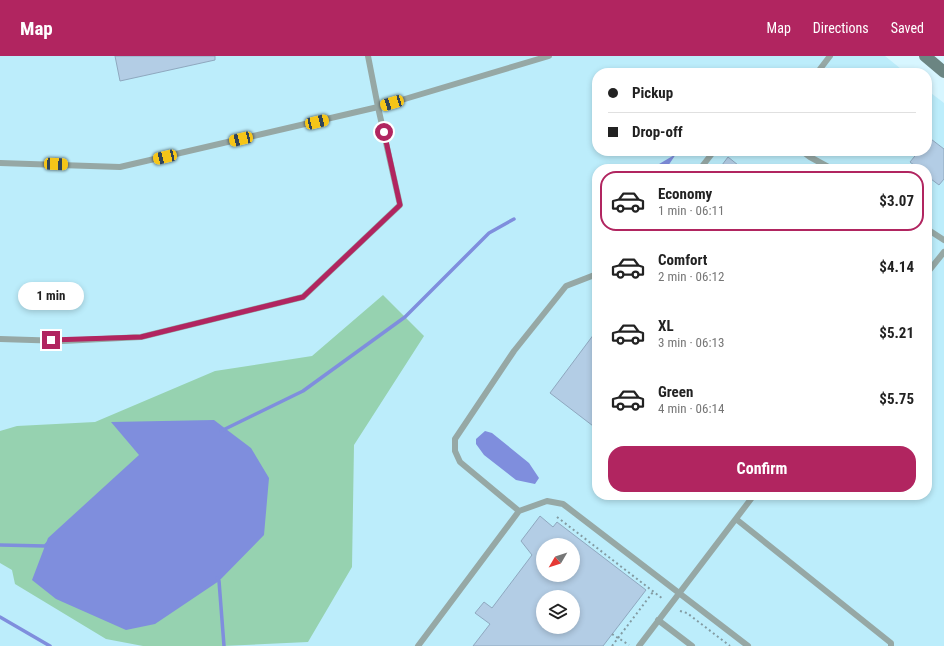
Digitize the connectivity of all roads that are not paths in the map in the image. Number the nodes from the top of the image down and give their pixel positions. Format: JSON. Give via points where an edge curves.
{"nodes":[{"id":1,"x":368,"y":56,"type":"edge"},
{"id":2,"x":549,"y":56,"type":"edge"},
{"id":3,"x":830,"y":56,"type":"edge"},
{"id":4,"x":925,"y":56,"type":"edge"},
{"id":5,"x":821,"y":68,"type":"edge"},
{"id":6,"x":944,"y":72,"type":"edge"},
{"id":7,"x":378,"y":108,"type":"junction"},
{"id":8,"x":710,"y":156,"type":"edge"},
{"id":9,"x":809,"y":156,"type":"edge"},
{"id":10,"x":0,"y":163,"type":"edge"},
{"id":11,"x":704,"y":164,"type":"edge"},
{"id":12,"x":823,"y":164,"type":"edge"},
{"id":13,"x":932,"y":232,"type":"edge"},
{"id":14,"x":944,"y":240,"type":"edge"},
{"id":15,"x":944,"y":252,"type":"edge"},
{"id":16,"x":932,"y":266,"type":"edge"},
{"id":17,"x":592,"y":276,"type":"edge"},
{"id":18,"x":0,"y":339,"type":"edge"},
{"id":19,"x":750,"y":500,"type":"edge"},
{"id":20,"x":519,"y":511,"type":"junction"},
{"id":21,"x":736,"y":519,"type":"junction"},
{"id":22,"x":678,"y":593,"type":"junction"},
{"id":23,"x":658,"y":620,"type":"junction"},
{"id":24,"x":418,"y":646,"type":"edge"},
{"id":25,"x":638,"y":646,"type":"edge"},
{"id":26,"x":692,"y":646,"type":"edge"},
{"id":27,"x":748,"y":646,"type":"edge"},
{"id":28,"x":891,"y":646,"type":"edge"}],
"edges":[{"from":1,"to":7,"type":"lane"},
{"from":2,"to":7,"type":"lane"},
{"from":3,"to":5,"type":"lane"},
{"from":4,"to":6,"type":"main road"},
{"from":7,"to":10,"type":"lane","via":[[120,167]]},
{"from":7,"to":18,"type":"lane","via":[[400,205],[303,297],[141,337],[63,341]]},
{"from":8,"to":11,"type":"lane"},
{"from":9,"to":12,"type":"lane"},
{"from":13,"to":14,"type":"lane"},
{"from":15,"to":16,"type":"lane"},
{"from":17,"to":20,"type":"lane","via":[[566,286],[514,351],[455,439],[455,451],[460,462]]},
{"from":19,"to":21,"type":"lane"},
{"from":20,"to":22,"type":"lane","via":[[547,501],[563,504]]},
{"from":20,"to":24,"type":"lane"},
{"from":21,"to":22,"type":"lane"},
{"from":21,"to":28,"type":"lane","via":[[891,643]]},
{"from":22,"to":23,"type":"lane"},
{"from":22,"to":27,"type":"lane"},
{"from":23,"to":25,"type":"lane"},
{"from":23,"to":26,"type":"lane"}]}
